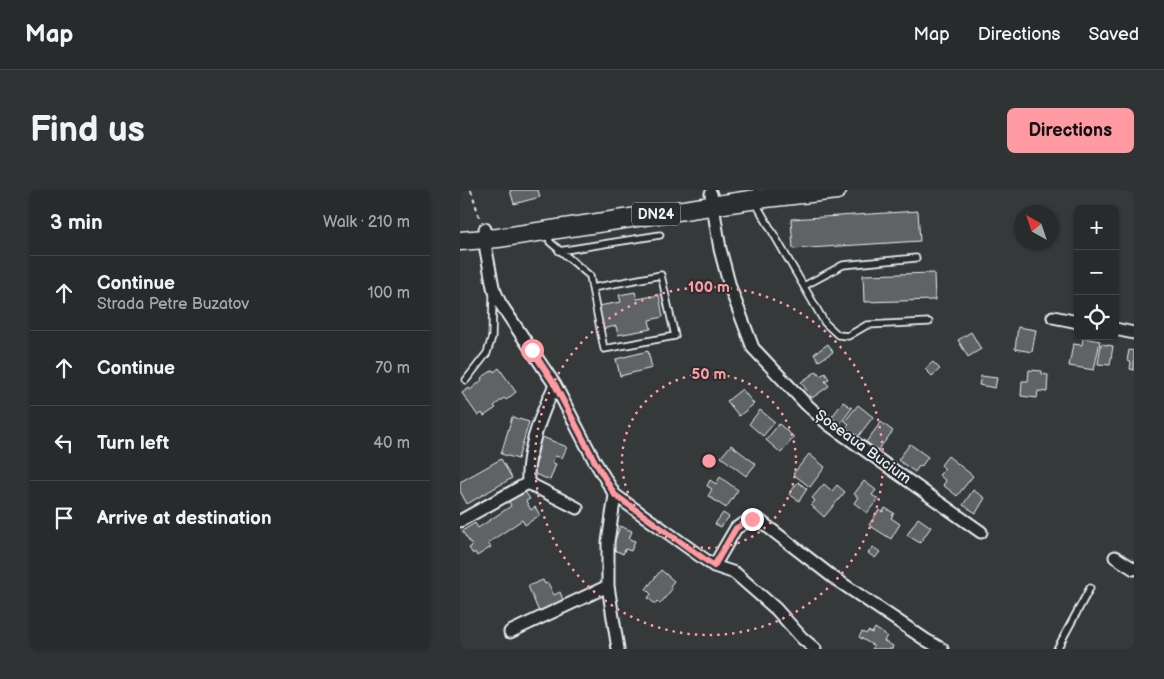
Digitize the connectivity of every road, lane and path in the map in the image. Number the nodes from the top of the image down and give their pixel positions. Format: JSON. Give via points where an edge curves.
{"nodes":[{"id":1,"x":471,"y":190,"type":"edge"},
{"id":2,"x":738,"y":190,"type":"edge"},
{"id":3,"x":837,"y":190,"type":"edge"},
{"id":4,"x":757,"y":195,"type":"edge"},
{"id":5,"x":712,"y":200,"type":"junction"},
{"id":6,"x":548,"y":230,"type":"junction"},
{"id":7,"x":475,"y":234,"type":"edge"},
{"id":8,"x":660,"y":235,"type":"dead end"},
{"id":9,"x":559,"y":251,"type":"junction"},
{"id":10,"x":916,"y":258,"type":"dead end"},
{"id":11,"x":804,"y":286,"type":"junction"},
{"id":12,"x":493,"y":288,"type":"junction"},
{"id":13,"x":592,"y":288,"type":"junction"},
{"id":14,"x":1053,"y":317,"type":"dead end"},
{"id":15,"x":1074,"y":321,"type":"edge"},
{"id":16,"x":929,"y":322,"type":"dead end"},
{"id":17,"x":1119,"y":330,"type":"edge"},
{"id":18,"x":1134,"y":333,"type":"edge"},
{"id":19,"x":466,"y":380,"type":"dead end"},
{"id":20,"x":555,"y":385,"type":"junction"},
{"id":21,"x":528,"y":483,"type":"junction"},
{"id":22,"x":615,"y":495,"type":"junction"},
{"id":23,"x":577,"y":508,"type":"dead end"},
{"id":24,"x":460,"y":521,"type":"edge"},
{"id":25,"x":982,"y":532,"type":"dead end"},
{"id":26,"x":1115,"y":557,"type":"dead end"},
{"id":27,"x":714,"y":566,"type":"junction"},
{"id":28,"x":1134,"y":569,"type":"edge"},
{"id":29,"x":608,"y":586,"type":"junction"},
{"id":30,"x":1090,"y":588,"type":"dead end"},
{"id":31,"x":510,"y":632,"type":"dead end"},
{"id":32,"x":618,"y":649,"type":"edge"},
{"id":33,"x":815,"y":649,"type":"edge"},
{"id":34,"x":942,"y":649,"type":"edge"},
{"id":35,"x":1057,"y":649,"type":"edge"}],
"edges":[{"from":1,"to":7,"type":"path","via":[[480,218]]},
{"from":2,"to":5,"type":"main road","number":"DN24"},
{"from":3,"to":4,"type":"main road","number":"DN24"},
{"from":4,"to":5,"type":"main road","number":"DN24"},
{"from":4,"to":11,"type":"lane","via":[[758,207]]},
{"from":5,"to":6,"type":"main road","number":"DN24"},
{"from":5,"to":7,"type":"main road","number":"DN24"},
{"from":5,"to":25,"type":"street","name":"Șoseaua Bucium","via":[[728,278],[753,348],[828,424]]},
{"from":6,"to":7,"type":"main road","number":"DN24"},
{"from":6,"to":9,"type":"lane","via":[[550,242]]},
{"from":7,"to":12,"type":"street"},
{"from":8,"to":9,"type":"lane"},
{"from":9,"to":13,"type":"lane","via":[[590,276]]},
{"from":10,"to":11,"type":"lane","via":[[843,265]]},
{"from":11,"to":16,"type":"lane","via":[[825,324],[838,335],[848,336],[867,325]]},
{"from":12,"to":19,"type":"lane","via":[[492,337],[487,353]]},
{"from":12,"to":20,"type":"street"},
{"from":13,"to":13,"type":"lane","via":[[660,275],[675,336],[604,349]]},
{"from":14,"to":15,"type":"street"},
{"from":17,"to":18,"type":"street"},
{"from":20,"to":21,"type":"street","via":[[529,458]]},
{"from":20,"to":22,"type":"street"},
{"from":21,"to":23,"type":"street"},
{"from":21,"to":24,"type":"street"},
{"from":22,"to":27,"type":"street"},
{"from":22,"to":29,"type":"street","via":[[608,542]]},
{"from":26,"to":28,"type":"street"},
{"from":27,"to":33,"type":"street","via":[[735,573]]},
{"from":27,"to":34,"type":"street","via":[[736,528],[752,519],[759,520],[834,578]]},
{"from":29,"to":31,"type":"street"},
{"from":29,"to":32,"type":"street"},
{"from":30,"to":35,"type":"lane"}]}
